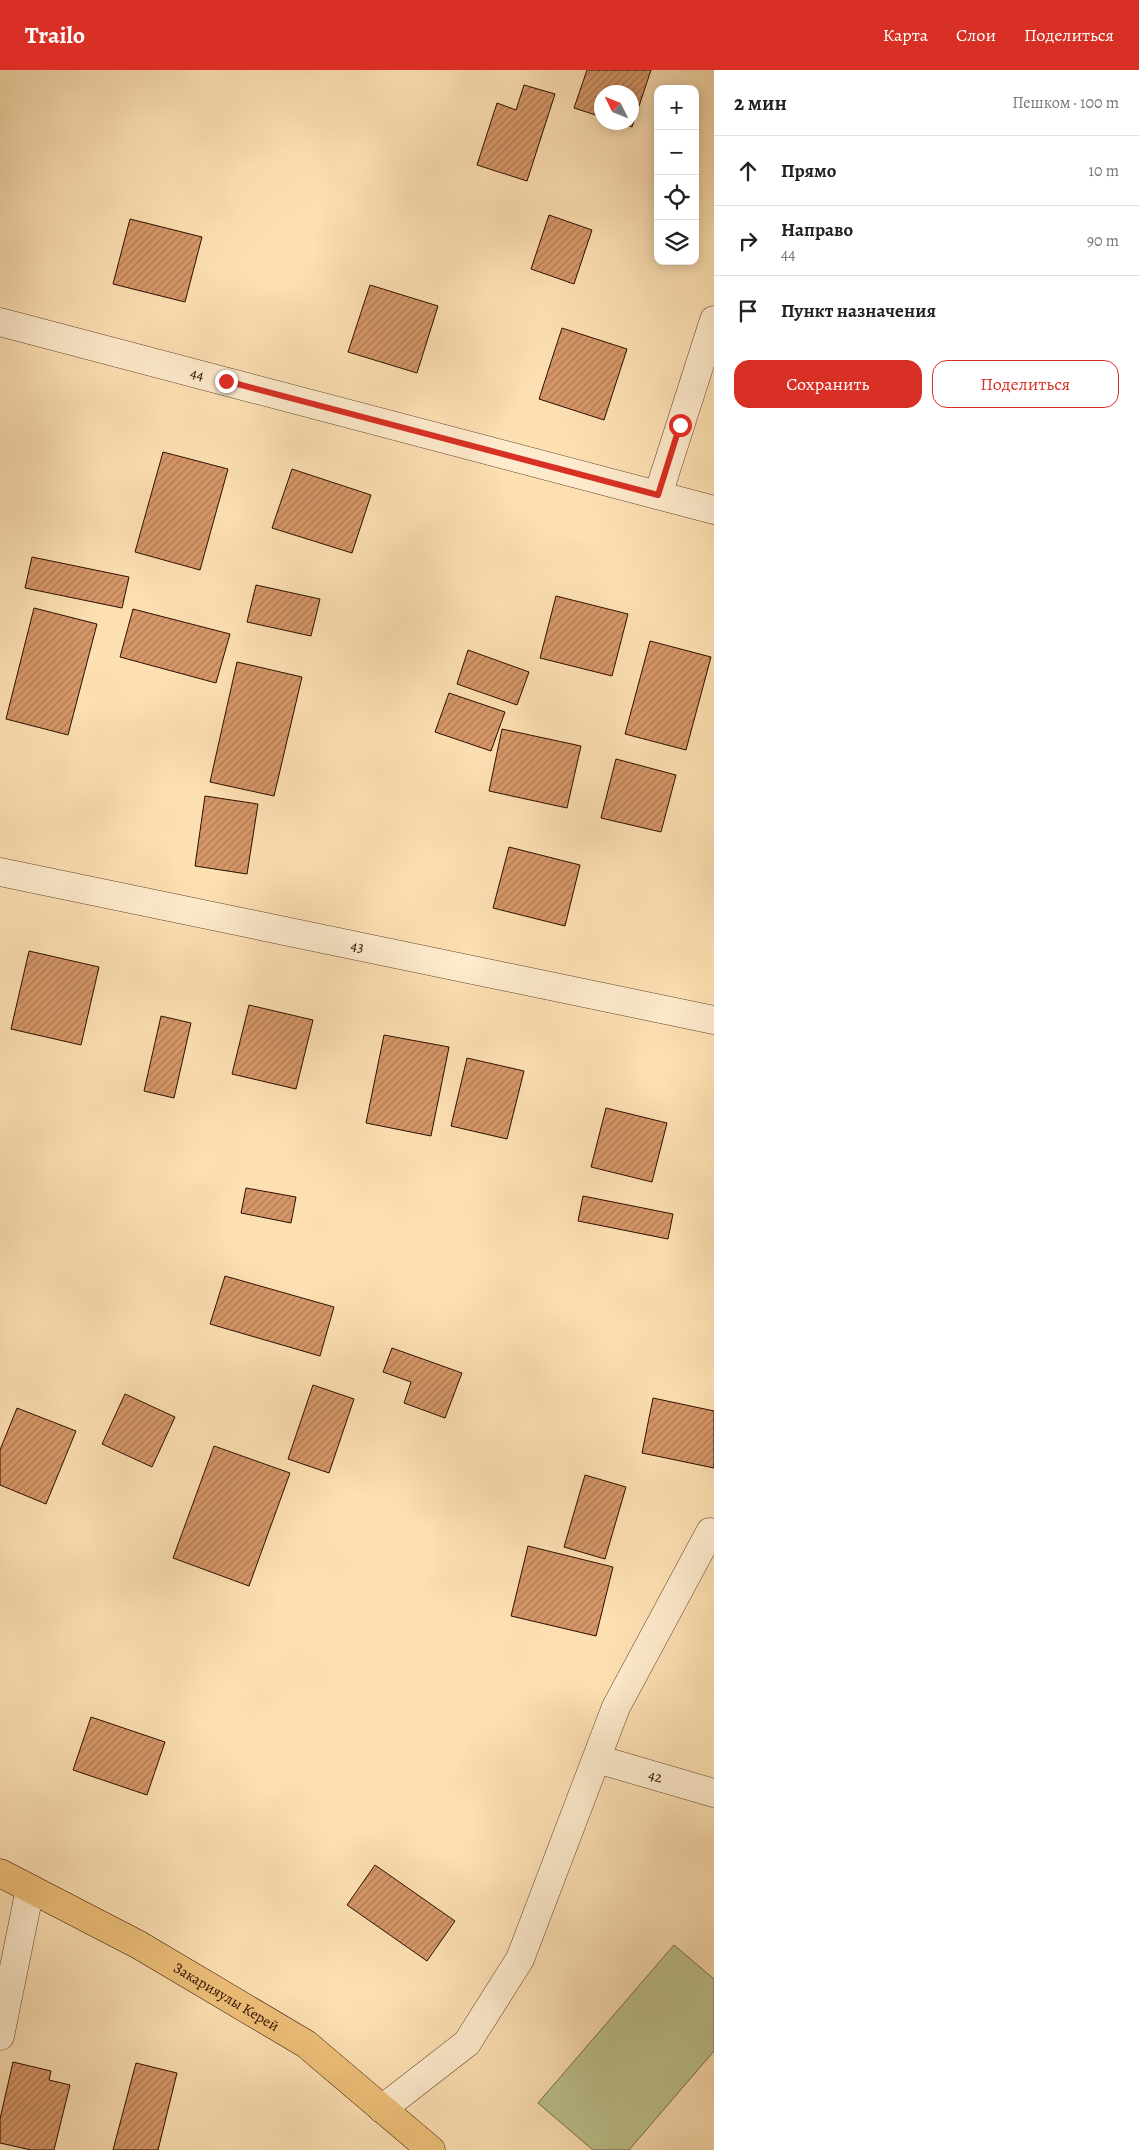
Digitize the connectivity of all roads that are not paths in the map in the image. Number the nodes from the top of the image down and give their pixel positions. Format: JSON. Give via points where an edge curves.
{"nodes":[{"id":1,"x":714,"y":320,"type":"edge"},
{"id":2,"x":0,"y":322,"type":"edge"},
{"id":3,"x":658,"y":495,"type":"junction"},
{"id":4,"x":714,"y":510,"type":"edge"},
{"id":5,"x":0,"y":872,"type":"edge"},
{"id":6,"x":714,"y":1020,"type":"edge"},
{"id":7,"x":710,"y":1532,"type":"dead end"},
{"id":8,"x":596,"y":1759,"type":"junction"},
{"id":9,"x":714,"y":1793,"type":"edge"},
{"id":10,"x":0,"y":1873,"type":"edge"},
{"id":11,"x":30,"y":1889,"type":"junction"},
{"id":12,"x":0,"y":2036,"type":"edge"},
{"id":13,"x":382,"y":2108,"type":"junction"},
{"id":14,"x":431,"y":2150,"type":"edge"}],
"edges":[{"from":1,"to":3,"type":"street"},
{"from":2,"to":3,"type":"street","name":"44"},
{"from":3,"to":4,"type":"street","name":"44"},
{"from":5,"to":6,"type":"street","name":"43"},
{"from":7,"to":8,"type":"street","via":[[616,1707]]},
{"from":8,"to":9,"type":"street","name":"42"},
{"from":8,"to":13,"type":"street","via":[[520,1959],[467,2044]]},
{"from":10,"to":11,"type":"highway","name":"Закарияулы Керей"},
{"from":11,"to":12,"type":"street"},
{"from":11,"to":13,"type":"highway","name":"Закарияулы Керей","via":[[140,1945],[306,2044]]},
{"from":13,"to":14,"type":"highway","name":"Закарияулы Керей"}]}
